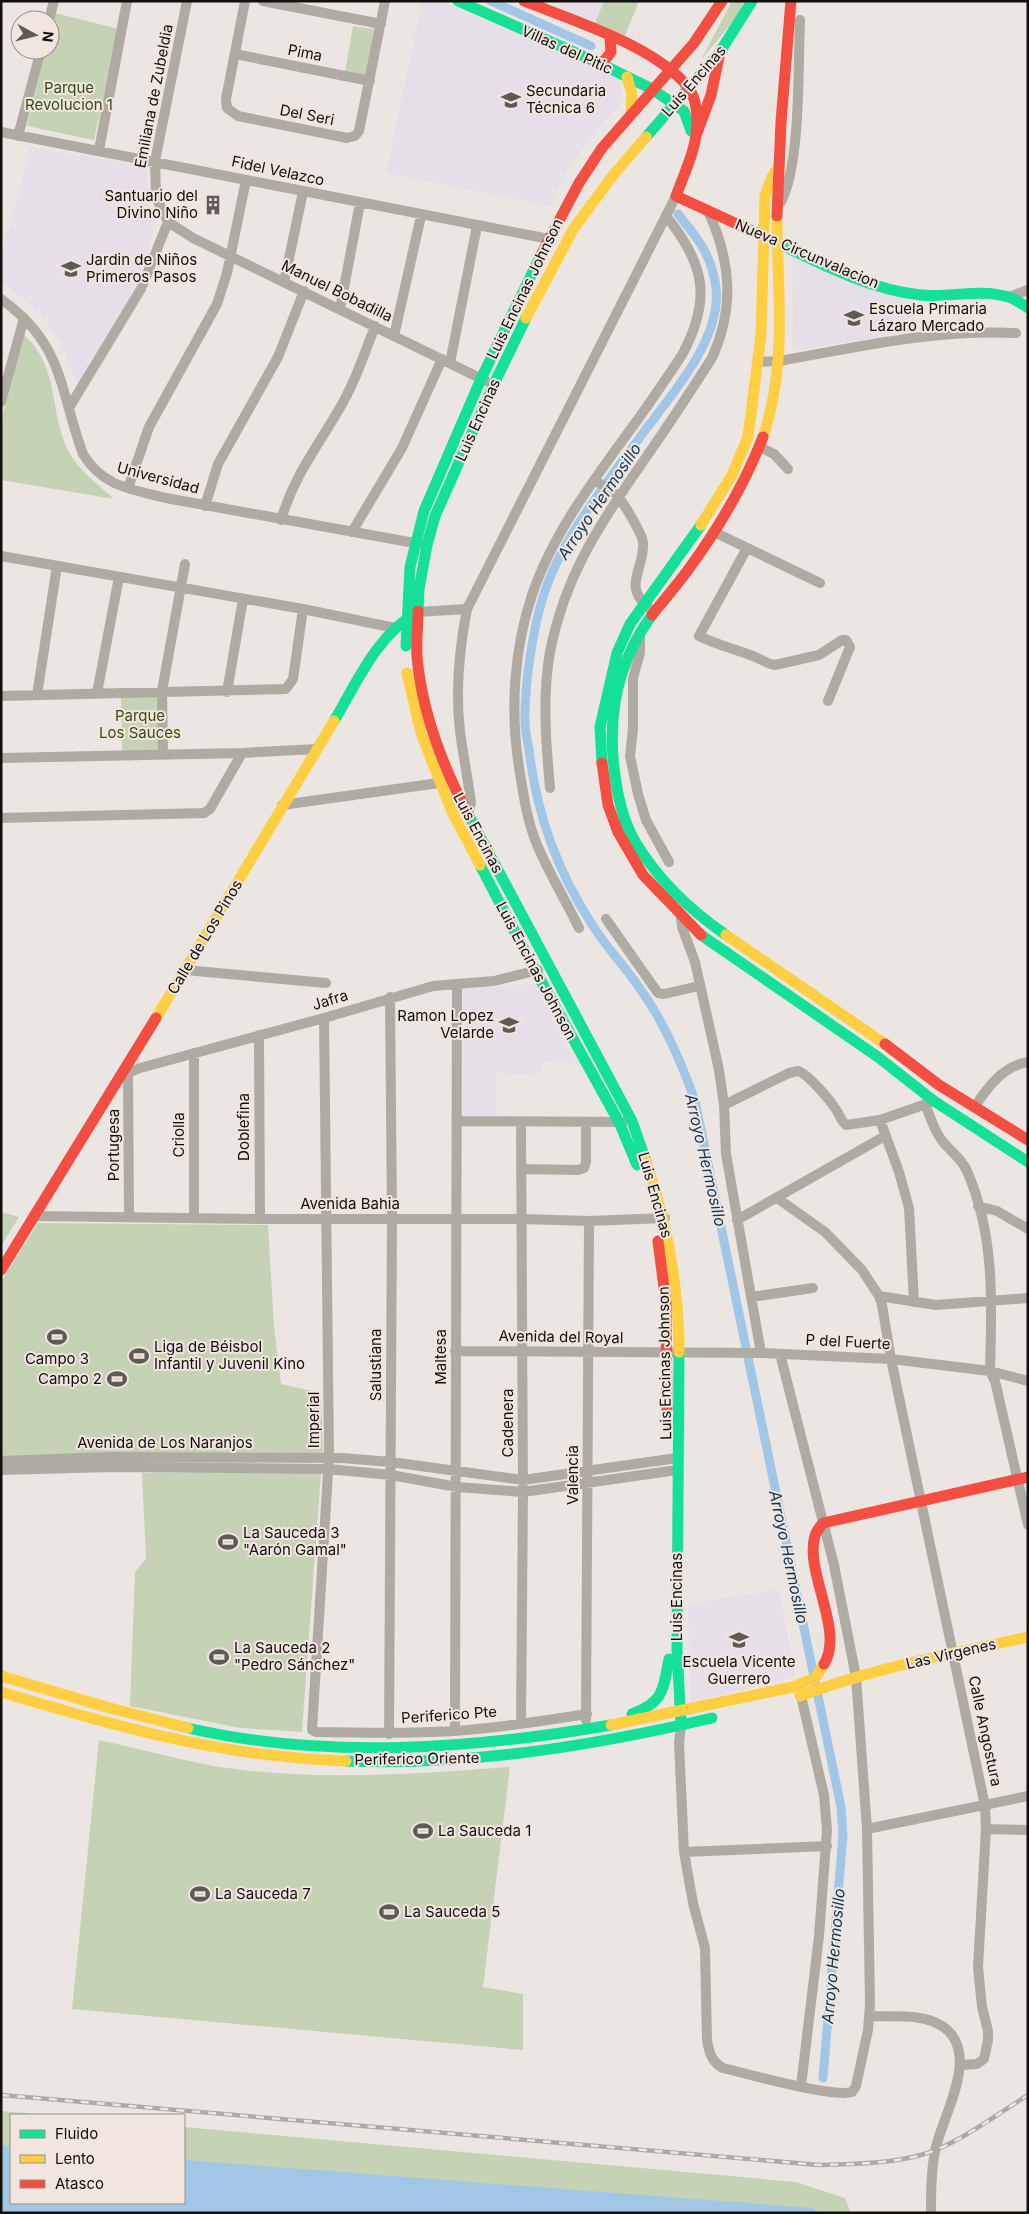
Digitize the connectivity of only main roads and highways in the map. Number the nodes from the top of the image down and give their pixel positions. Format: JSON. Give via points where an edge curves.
{"nodes":[{"id":1,"x":458,"y":1,"type":"edge"},
{"id":2,"x":524,"y":1,"type":"edge"},
{"id":3,"x":722,"y":1,"type":"edge"},
{"id":4,"x":752,"y":1,"type":"edge"},
{"id":5,"x":790,"y":1,"type":"edge"},
{"id":6,"x":610,"y":38,"type":"junction"},
{"id":7,"x":720,"y":52,"type":"junction"},
{"id":8,"x":599,"y":63,"type":"junction"},
{"id":9,"x":669,"y":70,"type":"junction"},
{"id":10,"x":627,"y":77,"type":"junction"},
{"id":11,"x":688,"y":87,"type":"junction"},
{"id":12,"x":652,"y":89,"type":"junction"},
{"id":13,"x":674,"y":104,"type":"junction"},
{"id":14,"x":631,"y":113,"type":"junction"},
{"id":15,"x":697,"y":133,"type":"junction"},
{"id":16,"x":691,"y":147,"type":"junction"},
{"id":17,"x":614,"y":154,"type":"junction"},
{"id":18,"x":779,"y":164,"type":"junction"},
{"id":19,"x":602,"y":169,"type":"junction"},
{"id":20,"x":763,"y":236,"type":"junction"},
{"id":21,"x":777,"y":242,"type":"junction"},
{"id":22,"x":1028,"y":308,"type":"edge"},
{"id":23,"x":417,"y":612,"type":"junction"},
{"id":24,"x":406,"y":617,"type":"junction"},
{"id":25,"x":833,"y":1008,"type":"junction"},
{"id":26,"x":824,"y":1021,"type":"junction"},
{"id":27,"x":1028,"y":1140,"type":"edge"},
{"id":28,"x":1028,"y":1162,"type":"edge"},
{"id":29,"x":659,"y":1218,"type":"junction"},
{"id":30,"x":1,"y":1270,"type":"edge"},
{"id":31,"x":667,"y":1422,"type":"dead end"},
{"id":32,"x":667,"y":1441,"type":"dead end"},
{"id":33,"x":672,"y":1458,"type":"junction"},
{"id":34,"x":672,"y":1470,"type":"junction"},
{"id":35,"x":1022,"y":1478,"type":"edge"},
{"id":36,"x":1028,"y":1637,"type":"edge"},
{"id":37,"x":669,"y":1659,"type":"junction"},
{"id":38,"x":1,"y":1676,"type":"edge"},
{"id":39,"x":1,"y":1692,"type":"edge"},
{"id":40,"x":770,"y":1704,"type":"dead end"},
{"id":41,"x":675,"y":1714,"type":"junction"},
{"id":42,"x":725,"y":1715,"type":"dead end"},
{"id":43,"x":676,"y":1727,"type":"junction"},
{"id":44,"x":591,"y":1729,"type":"junction"}],
"edges":[{"from":1,"to":8,"type":"main road","name":"Villas del Pitic"},
{"from":2,"to":6,"type":"main road","name":"Villas del Pitic"},
{"from":3,"to":9,"type":"main road","name":"Luis Encinas Johnson","via":[[694,43]]},
{"from":4,"to":7,"type":"main road","name":"Luis Encinas"},
{"from":5,"to":18,"type":"main road"},
{"from":6,"to":8,"type":"main road","via":[[611,52]]},
{"from":6,"to":9,"type":"main road","name":"Villas del Pitic"},
{"from":7,"to":11,"type":"main road","name":"Luis Encinas"},
{"from":7,"to":15,"type":"main road","via":[[711,95]]},
{"from":8,"to":10,"type":"main road","name":"Villas del Pitic"},
{"from":9,"to":11,"type":"main road","name":"Villas del Pitic"},
{"from":9,"to":12,"type":"main road","name":"Luis Encinas Johnson"},
{"from":10,"to":12,"type":"main road","name":"Villas del Pitic"},
{"from":10,"to":14,"type":"main road","via":[[632,94]]},
{"from":11,"to":13,"type":"main road","name":"Luis Encinas"},
{"from":11,"to":15,"type":"main road","via":[[696,112]]},
{"from":12,"to":13,"type":"main road","name":"Villas del Pitic"},
{"from":12,"to":14,"type":"main road","name":"Luis Encinas Johnson"},
{"from":13,"to":16,"type":"main road","name":"Villas del Pitic","via":[[687,116]]},
{"from":13,"to":17,"type":"main road","name":"Luis Encinas"},
{"from":14,"to":17,"type":"main road","name":"Luis Encinas Johnson"},
{"from":15,"to":16,"type":"main road"},
{"from":16,"to":20,"type":"main road","name":"Nueva Circunvalacion","via":[[676,196]]},
{"from":17,"to":19,"type":"main road","name":"Luis Encinas"},
{"from":17,"to":19,"type":"main road","name":"Luis Encinas Johnson"},
{"from":18,"to":20,"type":"main road","via":[[767,188]]},
{"from":18,"to":21,"type":"main road"},
{"from":19,"to":23,"type":"main road","name":"Luis Encinas","via":[[587,210],[563,246],[494,384],[438,509],[427,545]]},
{"from":19,"to":24,"type":"main road","name":"Luis Encinas Johnson","via":[[568,201],[482,378],[430,496],[414,544]]},
{"from":20,"to":21,"type":"main road","name":"Nueva Circunvalacion"},
{"from":20,"to":26,"type":"main road","via":[[763,317],[751,420],[741,456],[690,543],[623,638],[606,690],[600,727],[603,779],[608,804],[627,848],[643,875],[681,917],[721,950]]},
{"from":21,"to":22,"type":"main road","name":"Nueva Circunvalacion","via":[[868,283],[896,291],[921,295],[981,293],[1009,297]]},
{"from":21,"to":25,"type":"main road","via":[[780,361],[771,412],[741,487],[714,532],[640,632],[622,672],[614,708],[612,739],[615,786],[626,824],[637,845],[659,876],[692,912]]},
{"from":23,"to":24,"type":"main road","name":"Calle de Los Pinos"},
{"from":23,"to":29,"type":"main road","name":"Luis Encinas","via":[[421,688],[435,739],[457,794],[632,1121],[651,1174]]},
{"from":24,"to":29,"type":"main road","name":"Luis Encinas Johnson","via":[[407,674],[411,695],[420,734],[439,784],[535,971],[619,1122]]},
{"from":24,"to":30,"type":"main road","name":"Calle de Los Pinos","via":[[382,645],[282,805],[126,1073]]},
{"from":25,"to":26,"type":"main road"},
{"from":25,"to":27,"type":"main road","via":[[937,1083]]},
{"from":26,"to":28,"type":"main road","via":[[878,1057],[930,1102]]},
{"from":29,"to":31,"type":"main road","name":"Luis Encinas Johnson","via":[[666,1303]]},
{"from":29,"to":33,"type":"main road","name":"Luis Encinas","via":[[674,1267],[678,1302]]},
{"from":32,"to":33,"type":"main road","name":"Luis Encinas Johnson"},
{"from":33,"to":34,"type":"main road","name":"Luis Encinas Johnson"},
{"from":34,"to":37,"type":"main road","name":"Luis Encinas Johnson"},
{"from":34,"to":41,"type":"main road","name":"Luis Encinas","via":[[677,1649]]},
{"from":35,"to":41,"type":"main road","name":"Periferico Oriente","via":[[823,1522],[816,1530],[813,1545],[830,1648],[828,1659],[813,1679],[793,1687]]},
{"from":36,"to":40,"type":"main road","name":"Las Virgenes","via":[[875,1671]]},
{"from":37,"to":41,"type":"main road","name":"Luis Encinas Johnson"},
{"from":37,"to":44,"type":"main road","via":[[659,1700]]},
{"from":38,"to":44,"type":"main road","name":"Periferico Oriente","via":[[159,1722],[276,1742],[388,1748],[505,1740]]},
{"from":39,"to":43,"type":"main road","name":"Periferico Oriente","via":[[152,1735],[239,1752],[306,1760],[389,1761],[512,1755]]},
{"from":41,"to":43,"type":"main road","name":"Luis Encinas"},
{"from":41,"to":44,"type":"main road","name":"Periferico Oriente"},
{"from":42,"to":43,"type":"main road","name":"Periferico Oriente"}]}
